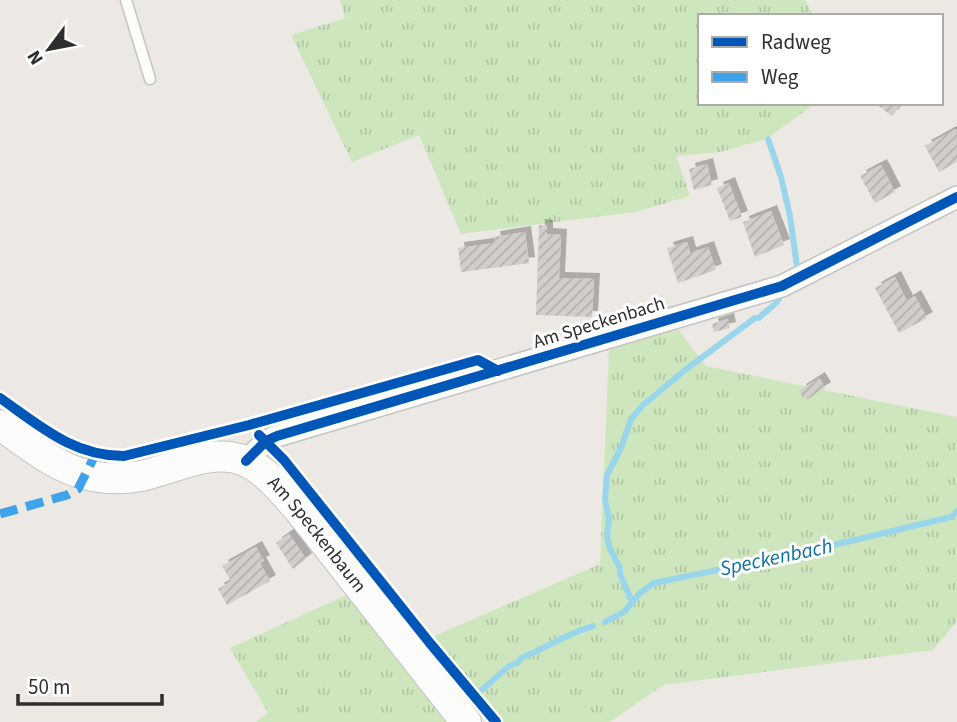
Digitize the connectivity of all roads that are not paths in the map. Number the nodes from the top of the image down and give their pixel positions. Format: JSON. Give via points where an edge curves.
{"nodes":[{"id":1,"x":126,"y":0,"type":"edge"},
{"id":2,"x":150,"y":79,"type":"dead end"},
{"id":3,"x":957,"y":197,"type":"edge"},
{"id":4,"x":0,"y":425,"type":"edge"},
{"id":5,"x":246,"y":461,"type":"junction"},
{"id":6,"x":466,"y":722,"type":"edge"}],
"edges":[{"from":1,"to":2,"type":"lane"},
{"from":3,"to":5,"type":"street","name":"Am Speckenbach","via":[[782,286],[277,436]]},
{"from":4,"to":5,"type":"main road","via":[[42,454],[86,475],[139,476],[212,457]]},
{"from":5,"to":6,"type":"main road","name":"Am Speckenbaum","via":[[274,482]]}]}
